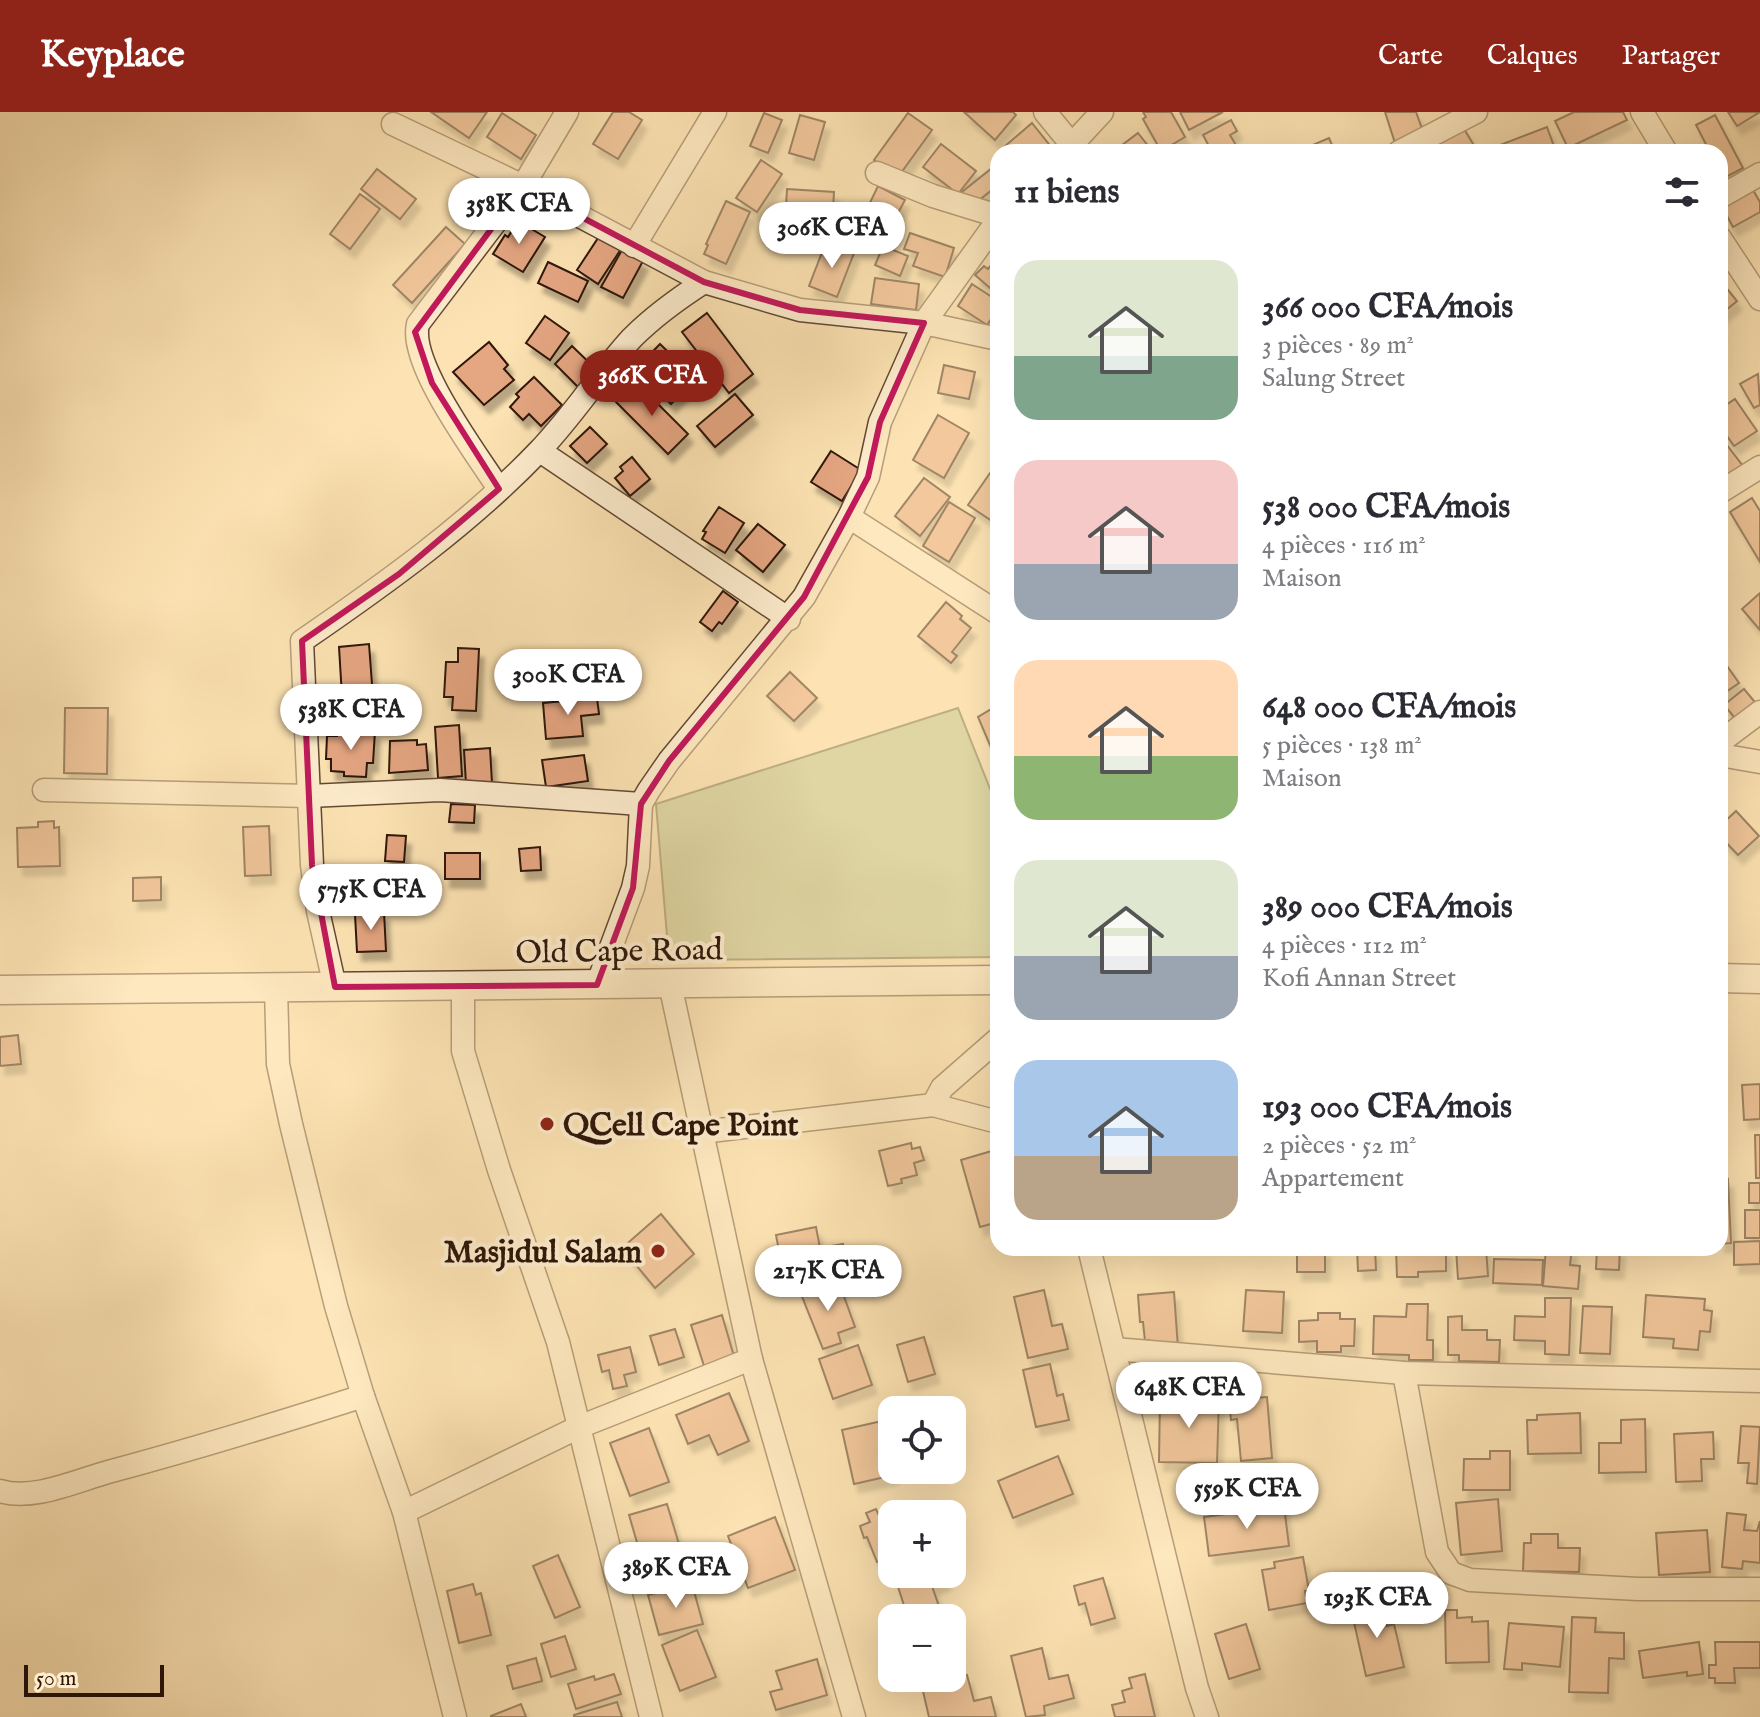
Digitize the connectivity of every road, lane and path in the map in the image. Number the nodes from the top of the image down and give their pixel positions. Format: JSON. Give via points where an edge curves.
{"nodes":[{"id":1,"x":567,"y":112,"type":"edge"},
{"id":2,"x":715,"y":112,"type":"edge"},
{"id":3,"x":1045,"y":112,"type":"edge"},
{"id":4,"x":1102,"y":112,"type":"edge"},
{"id":5,"x":1476,"y":112,"type":"edge"},
{"id":6,"x":1642,"y":112,"type":"edge"},
{"id":7,"x":393,"y":124,"type":"dead end"},
{"id":8,"x":1065,"y":144,"type":"edge"},
{"id":9,"x":1073,"y":144,"type":"edge"},
{"id":10,"x":1414,"y":144,"type":"edge"},
{"id":11,"x":1661,"y":144,"type":"edge"},
{"id":12,"x":877,"y":173,"type":"dead end"},
{"id":13,"x":1760,"y":174,"type":"edge"},
{"id":14,"x":523,"y":186,"type":"junction"},
{"id":15,"x":1728,"y":192,"type":"edge"},
{"id":16,"x":990,"y":215,"type":"edge"},
{"id":17,"x":990,"y":229,"type":"edge"},
{"id":18,"x":634,"y":246,"type":"junction"},
{"id":19,"x":1728,"y":250,"type":"edge"},
{"id":20,"x":704,"y":282,"type":"junction"},
{"id":21,"x":1760,"y":299,"type":"edge"},
{"id":22,"x":924,"y":323,"type":"junction"},
{"id":23,"x":990,"y":337,"type":"edge"},
{"id":24,"x":540,"y":451,"type":"junction"},
{"id":25,"x":1760,"y":467,"type":"edge"},
{"id":26,"x":1728,"y":487,"type":"edge"},
{"id":27,"x":499,"y":489,"type":"junction"},
{"id":28,"x":849,"y":517,"type":"junction"},
{"id":29,"x":990,"y":604,"type":"edge"},
{"id":30,"x":789,"y":619,"type":"junction"},
{"id":31,"x":1760,"y":712,"type":"edge"},
{"id":32,"x":1728,"y":736,"type":"edge"},
{"id":33,"x":1728,"y":756,"type":"edge"},
{"id":34,"x":1760,"y":762,"type":"edge"},
{"id":35,"x":44,"y":790,"type":"dead end"},
{"id":36,"x":309,"y":796,"type":"junction"},
{"id":37,"x":641,"y":804,"type":"junction"},
{"id":38,"x":1728,"y":978,"type":"edge"},
{"id":39,"x":1760,"y":979,"type":"edge"},
{"id":40,"x":990,"y":980,"type":"edge"},
{"id":41,"x":670,"y":984,"type":"junction"},
{"id":42,"x":597,"y":985,"type":"junction"},
{"id":43,"x":463,"y":986,"type":"junction"},
{"id":44,"x":335,"y":987,"type":"junction"},
{"id":45,"x":276,"y":988,"type":"junction"},
{"id":46,"x":0,"y":990,"type":"edge"},
{"id":47,"x":990,"y":1046,"type":"edge"},
{"id":48,"x":933,"y":1105,"type":"junction"},
{"id":49,"x":990,"y":1120,"type":"edge"},
{"id":50,"x":702,"y":1132,"type":"junction"},
{"id":51,"x":1091,"y":1256,"type":"edge"},
{"id":52,"x":1114,"y":1349,"type":"junction"},
{"id":53,"x":751,"y":1359,"type":"junction"},
{"id":54,"x":1404,"y":1373,"type":"junction"},
{"id":55,"x":1760,"y":1381,"type":"edge"},
{"id":56,"x":363,"y":1396,"type":"junction"},
{"id":57,"x":579,"y":1427,"type":"junction"},
{"id":58,"x":0,"y":1491,"type":"edge"},
{"id":59,"x":404,"y":1512,"type":"junction"},
{"id":60,"x":1760,"y":1589,"type":"edge"},
{"id":61,"x":455,"y":1717,"type":"edge"},
{"id":62,"x":651,"y":1717,"type":"edge"},
{"id":63,"x":854,"y":1717,"type":"edge"},
{"id":64,"x":1207,"y":1717,"type":"edge"}],
"edges":[{"from":1,"to":14,"type":"street"},
{"from":2,"to":18,"type":"street"},
{"from":3,"to":8,"type":"street"},
{"from":4,"to":9,"type":"street"},
{"from":5,"to":10,"type":"street"},
{"from":6,"to":11,"type":"street"},
{"from":7,"to":14,"type":"street"},
{"from":12,"to":16,"type":"street"},
{"from":13,"to":15,"type":"street"},
{"from":14,"to":18,"type":"street"},
{"from":14,"to":27,"type":"street","via":[[415,332],[432,383]]},
{"from":17,"to":22,"type":"street"},
{"from":18,"to":20,"type":"street"},
{"from":19,"to":21,"type":"street"},
{"from":20,"to":22,"type":"street","via":[[800,310]]},
{"from":20,"to":24,"type":"street","via":[[633,337]]},
{"from":22,"to":23,"type":"street"},
{"from":22,"to":28,"type":"street","via":[[880,422],[868,477]]},
{"from":24,"to":27,"type":"street"},
{"from":24,"to":30,"type":"street"},
{"from":25,"to":26,"type":"street"},
{"from":27,"to":36,"type":"street","via":[[399,574],[302,641]]},
{"from":28,"to":29,"type":"street"},
{"from":28,"to":30,"type":"street"},
{"from":30,"to":37,"type":"street","via":[[669,761]]},
{"from":31,"to":32,"type":"street"},
{"from":33,"to":34,"type":"street"},
{"from":35,"to":36,"type":"street"},
{"from":36,"to":37,"type":"street","via":[[440,790]]},
{"from":36,"to":44,"type":"street","via":[[318,911]]},
{"from":37,"to":42,"type":"street","via":[[633,888]]},
{"from":38,"to":39,"type":"street"},
{"from":40,"to":41,"type":"street","name":"Old Cape Road"},
{"from":41,"to":42,"type":"street","name":"Old Cape Road"},
{"from":41,"to":50,"type":"street"},
{"from":42,"to":43,"type":"street","name":"Old Cape Road"},
{"from":43,"to":44,"type":"street","name":"Old Cape Road"},
{"from":43,"to":57,"type":"street","via":[[463,1051],[558,1342]]},
{"from":44,"to":45,"type":"street","name":"Old Cape Road"},
{"from":45,"to":46,"type":"street","name":"Old Cape Road"},
{"from":45,"to":56,"type":"street","via":[[278,1064]]},
{"from":47,"to":48,"type":"street","via":[[942,1088]]},
{"from":48,"to":49,"type":"street"},
{"from":48,"to":50,"type":"street"},
{"from":50,"to":53,"type":"street"},
{"from":51,"to":52,"type":"street"},
{"from":52,"to":54,"type":"street"},
{"from":52,"to":64,"type":"street"},
{"from":53,"to":57,"type":"street"},
{"from":53,"to":63,"type":"street"},
{"from":54,"to":55,"type":"street"},
{"from":54,"to":60,"type":"street","via":[[1437,1552],[1451,1573],[1501,1582]]},
{"from":56,"to":58,"type":"street","via":[[40,1491]]},
{"from":56,"to":59,"type":"street"},
{"from":57,"to":59,"type":"street"},
{"from":57,"to":62,"type":"street"},
{"from":59,"to":61,"type":"street"}]}
